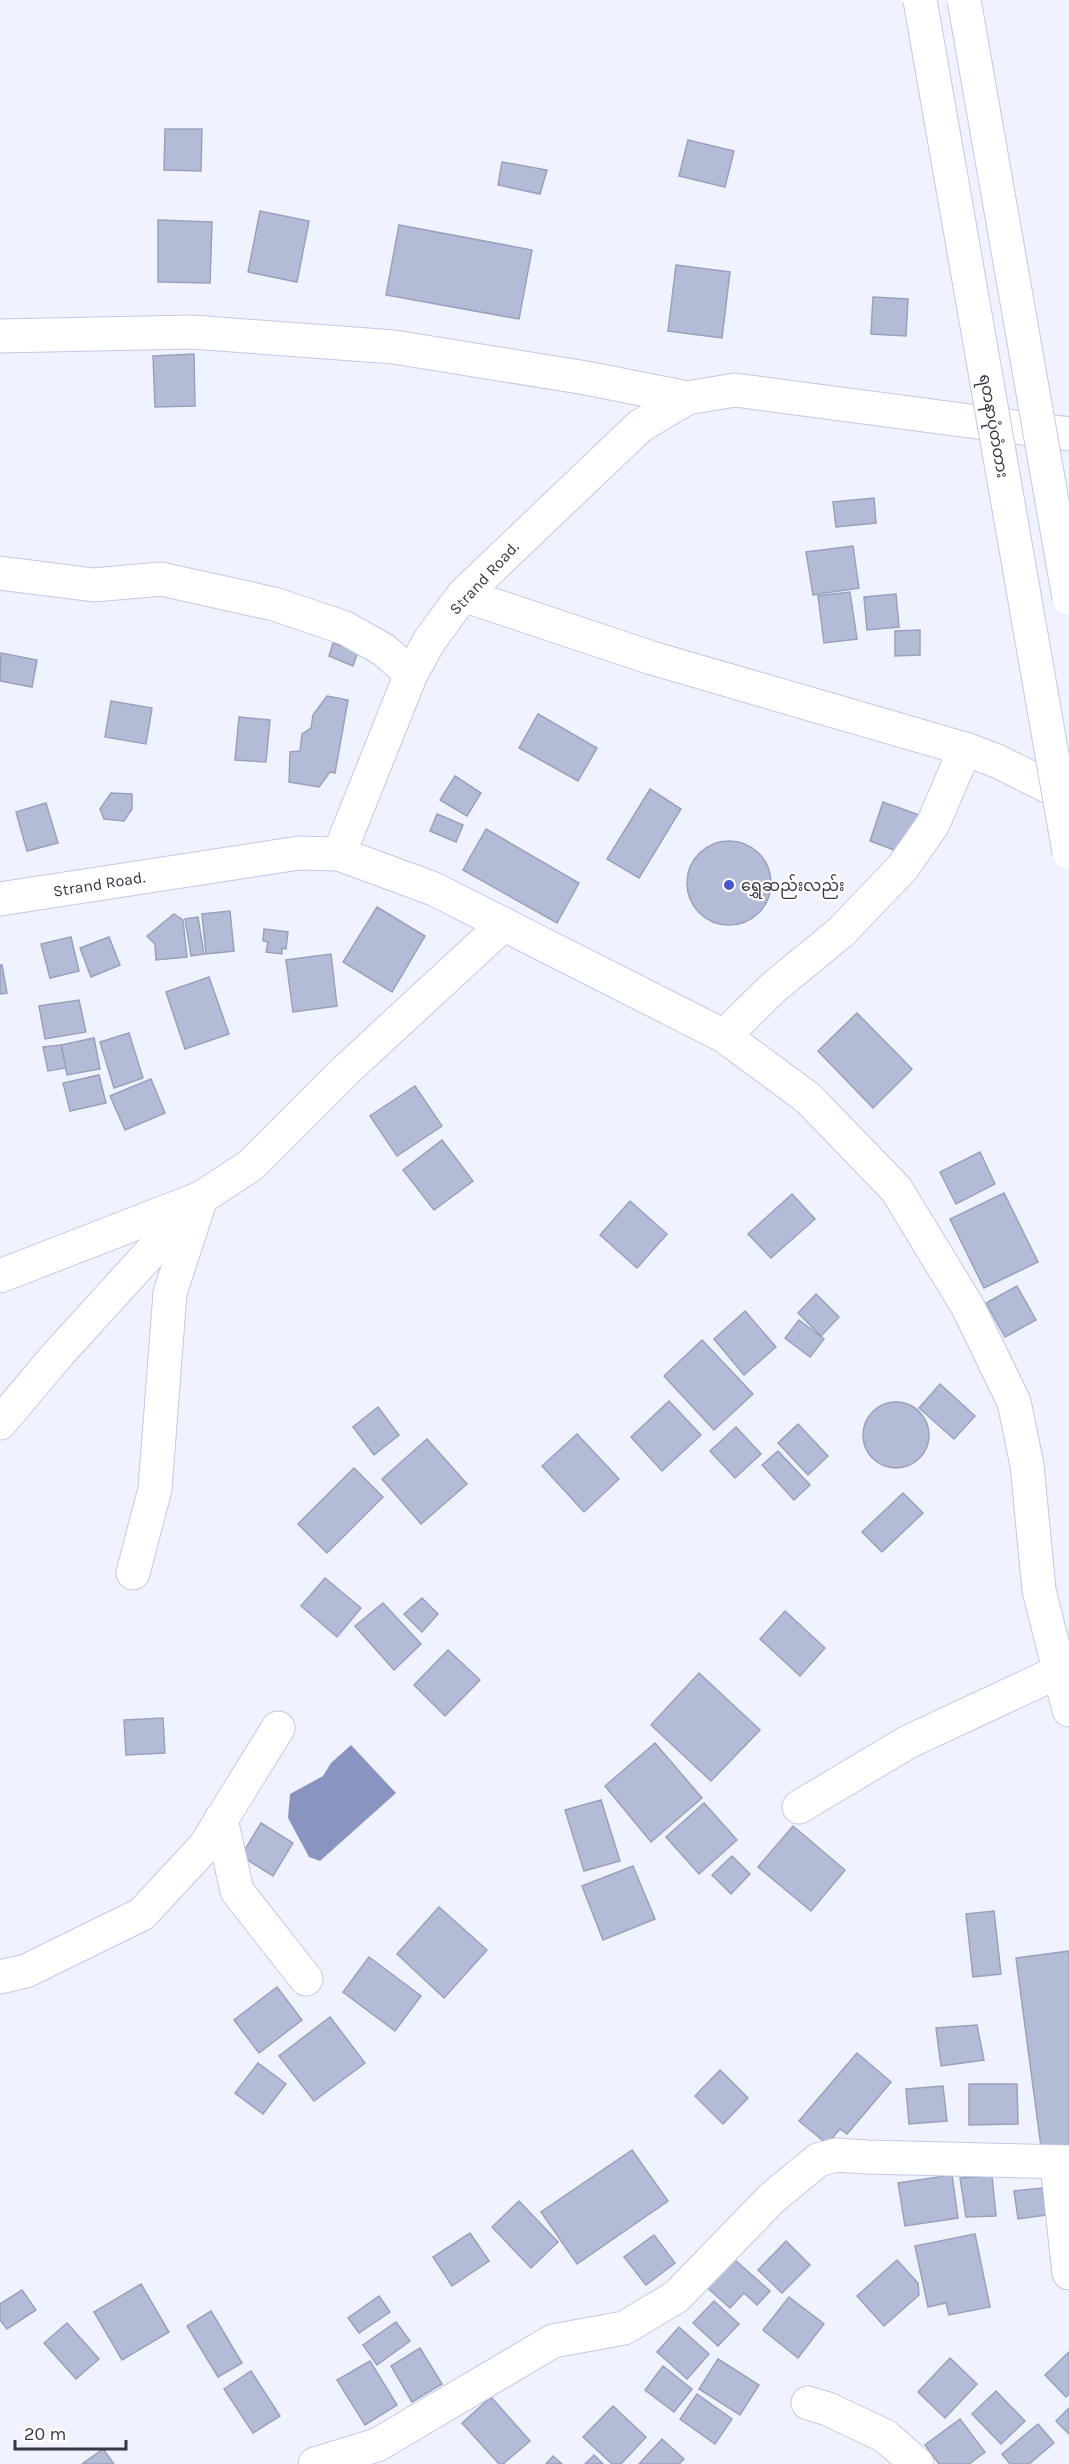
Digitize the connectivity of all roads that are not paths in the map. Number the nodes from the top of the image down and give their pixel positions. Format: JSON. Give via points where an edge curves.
{"nodes":[{"id":1,"x":920,"y":0,"type":"edge"},
{"id":2,"x":964,"y":0,"type":"edge"},
{"id":3,"x":0,"y":336,"type":"edge"},
{"id":4,"x":687,"y":398,"type":"junction"},
{"id":5,"x":1069,"y":434,"type":"edge"},
{"id":6,"x":0,"y":573,"type":"edge"},
{"id":7,"x":463,"y":595,"type":"junction"},
{"id":8,"x":1069,"y":598,"type":"edge"},
{"id":9,"x":411,"y":674,"type":"junction"},
{"id":10,"x":965,"y":748,"type":"junction"},
{"id":11,"x":1069,"y":797,"type":"edge"},
{"id":12,"x":1069,"y":852,"type":"edge"},
{"id":13,"x":339,"y":854,"type":"junction"},
{"id":14,"x":0,"y":899,"type":"edge"},
{"id":15,"x":504,"y":924,"type":"junction"},
{"id":16,"x":724,"y":1036,"type":"junction"},
{"id":17,"x":201,"y":1198,"type":"junction"},
{"id":18,"x":0,"y":1276,"type":"edge"},
{"id":19,"x":0,"y":1423,"type":"edge"},
{"id":20,"x":133,"y":1573,"type":"dead end"},
{"id":21,"x":1064,"y":1667,"type":"edge"},
{"id":22,"x":1069,"y":1710,"type":"edge"},
{"id":23,"x":278,"y":1728,"type":"dead end"},
{"id":24,"x":799,"y":1807,"type":"dead end"},
{"id":25,"x":222,"y":1819,"type":"junction"},
{"id":26,"x":0,"y":1977,"type":"edge"},
{"id":27,"x":306,"y":1979,"type":"dead end"},
{"id":28,"x":1063,"y":2163,"type":"edge"},
{"id":29,"x":1069,"y":2273,"type":"edge"},
{"id":30,"x":808,"y":2403,"type":"dead end"},
{"id":31,"x":315,"y":2464,"type":"edge"},
{"id":32,"x":917,"y":2464,"type":"edge"}],
"edges":[{"from":1,"to":12,"type":"main road","name":"ရတနာပုံတံတား","bridge":true},
{"from":2,"to":8,"type":"main road","bridge":true},
{"from":3,"to":4,"type":"main road","via":[[192,332],[394,347]]},
{"from":4,"to":5,"type":"main road","name":"Strand Road.","via":[[735,390]]},
{"from":4,"to":7,"type":"main road","name":"Strand Road.","via":[[640,426]]},
{"from":6,"to":9,"type":"main road","via":[[93,585],[162,579],[274,604],[345,628],[384,650]]},
{"from":7,"to":9,"type":"main road","name":"Strand Road."},
{"from":7,"to":10,"type":"main road","via":[[652,658]]},
{"from":9,"to":13,"type":"main road","name":"Strand Road."},
{"from":10,"to":11,"type":"main road"},
{"from":10,"to":16,"type":"main road","via":[[933,824],[903,867],[841,932],[774,987]]},
{"from":13,"to":14,"type":"main road","name":"Strand Road.","via":[[299,853]]},
{"from":13,"to":15,"type":"main road","via":[[434,889]]},
{"from":15,"to":16,"type":"main road"},
{"from":15,"to":17,"type":"main road","via":[[250,1165]]},
{"from":16,"to":21,"type":"main road","via":[[808,1098],[896,1189],[968,1307],[1014,1402],[1027,1465],[1039,1590]]},
{"from":17,"to":18,"type":"main road"},
{"from":17,"to":19,"type":"main road"},
{"from":17,"to":20,"type":"main road","via":[[170,1293],[154,1489]]},
{"from":21,"to":22,"type":"main road"},
{"from":21,"to":24,"type":"main road","via":[[908,1742]]},
{"from":23,"to":25,"type":"main road"},
{"from":25,"to":26,"type":"main road","via":[[205,1846],[142,1914],[26,1971]]},
{"from":25,"to":27,"type":"main road","via":[[237,1891]]},
{"from":28,"to":29,"type":"main road"},
{"from":28,"to":31,"type":"main road","via":[[847,2154],[818,2160],[772,2198],[676,2296],[624,2328],[553,2341],[377,2445]]},
{"from":30,"to":32,"type":"main road","via":[[885,2436]]}]}
